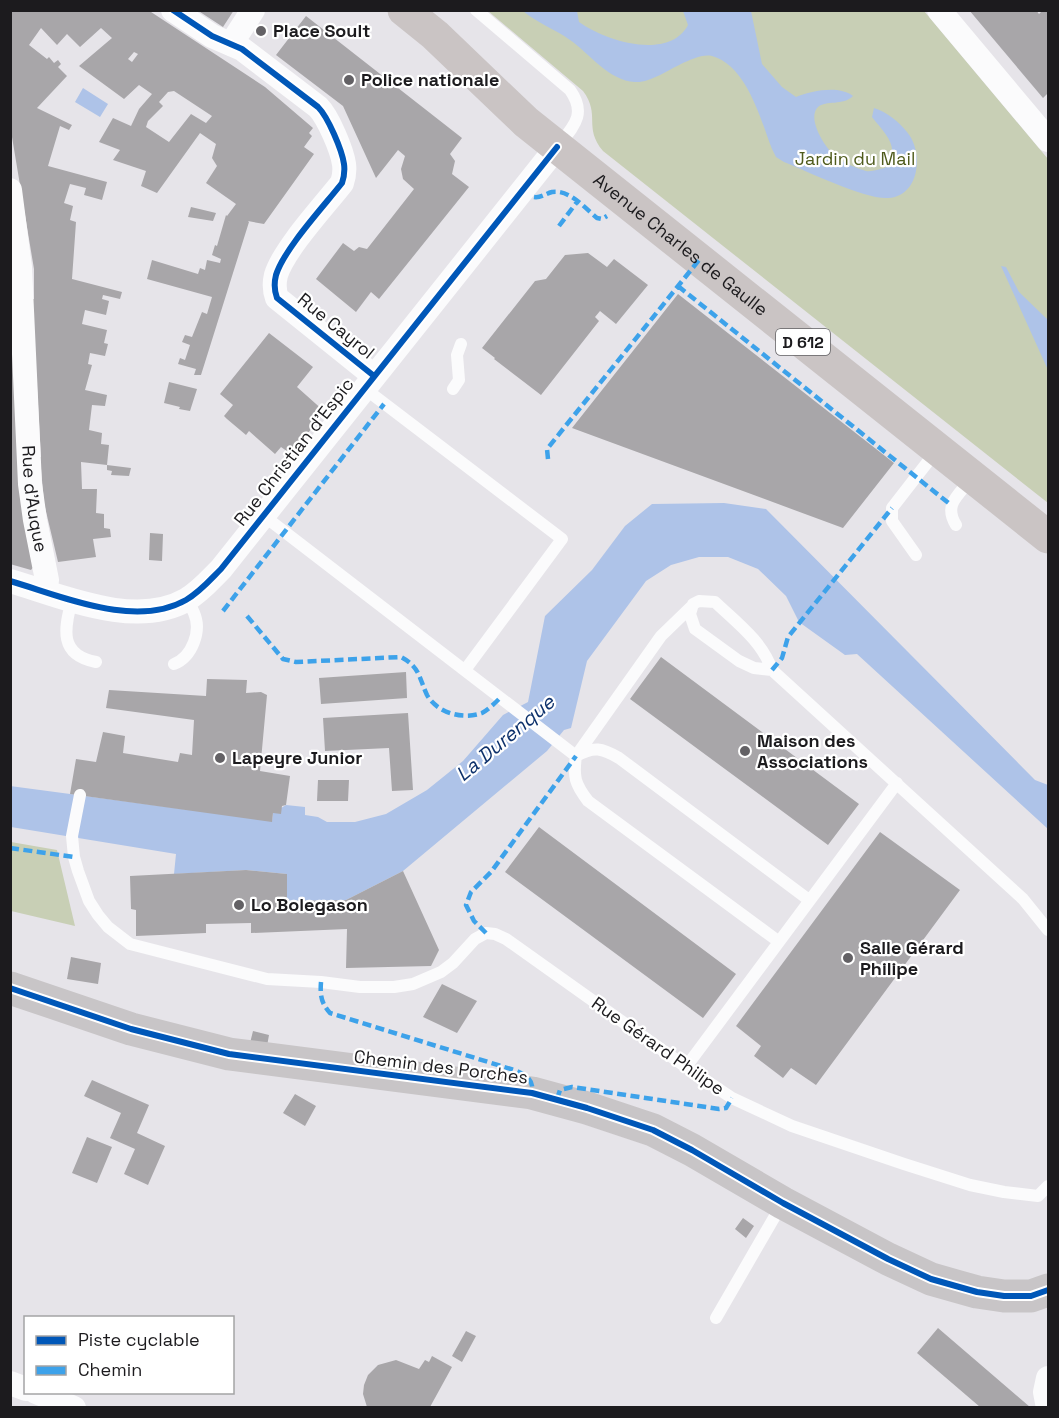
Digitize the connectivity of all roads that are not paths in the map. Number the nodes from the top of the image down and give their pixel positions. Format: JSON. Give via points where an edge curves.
{"nodes":[{"id":1,"x":173,"y":10,"type":"edge"},
{"id":2,"x":254,"y":10,"type":"edge"},
{"id":3,"x":404,"y":10,"type":"edge"},
{"id":4,"x":476,"y":10,"type":"edge"},
{"id":5,"x":939,"y":10,"type":"edge"},
{"id":6,"x":231,"y":44,"type":"junction"},
{"id":7,"x":1048,"y":140,"type":"edge"},
{"id":8,"x":557,"y":147,"type":"junction"},
{"id":9,"x":10,"y":190,"type":"edge"},
{"id":10,"x":461,"y":344,"type":"dead end"},
{"id":11,"x":369,"y":382,"type":"junction"},
{"id":12,"x":453,"y":389,"type":"dead end"},
{"id":13,"x":938,"y":449,"type":"junction"},
{"id":14,"x":973,"y":477,"type":"junction"},
{"id":15,"x":264,"y":516,"type":"junction"},
{"id":16,"x":956,"y":525,"type":"dead end"},
{"id":17,"x":1048,"y":537,"type":"edge"},
{"id":18,"x":916,"y":555,"type":"dead end"},
{"id":19,"x":10,"y":581,"type":"edge"},
{"id":20,"x":45,"y":591,"type":"junction"},
{"id":21,"x":72,"y":600,"type":"junction"},
{"id":22,"x":187,"y":600,"type":"junction"},
{"id":23,"x":693,"y":604,"type":"junction"},
{"id":24,"x":96,"y":662,"type":"dead end"},
{"id":25,"x":174,"y":664,"type":"dead end"},
{"id":26,"x":465,"y":670,"type":"junction"},
{"id":27,"x":772,"y":670,"type":"junction"},
{"id":28,"x":576,"y":756,"type":"junction"},
{"id":29,"x":897,"y":783,"type":"junction"},
{"id":30,"x":80,"y":795,"type":"dead end"},
{"id":31,"x":809,"y":900,"type":"junction"},
{"id":32,"x":1048,"y":930,"type":"edge"},
{"id":33,"x":778,"y":941,"type":"junction"},
{"id":34,"x":10,"y":988,"type":"edge"},
{"id":35,"x":686,"y":1067,"type":"junction"},
{"id":36,"x":1048,"y":1186,"type":"edge"},
{"id":37,"x":783,"y":1203,"type":"junction"},
{"id":38,"x":1048,"y":1290,"type":"edge"},
{"id":39,"x":716,"y":1318,"type":"dead end"},
{"id":40,"x":1048,"y":1378,"type":"edge"},
{"id":41,"x":41,"y":1394,"type":"edge"},
{"id":42,"x":74,"y":1407,"type":"edge"},
{"id":43,"x":1048,"y":1407,"type":"edge"}],
"edges":[{"from":1,"to":6,"type":"street","name":"Rue Cayrol"},
{"from":2,"to":6,"type":"street"},
{"from":3,"to":8,"type":"main road","name":"Avenue Charles de Gaulle","number":"D 612"},
{"from":4,"to":8,"type":"lane","via":[[575,98],[578,108],[574,127]]},
{"from":5,"to":7,"type":"street"},
{"from":6,"to":11,"type":"street","name":"Rue Cayrol","via":[[318,107],[327,119],[344,161],[342,183],[285,255],[276,275],[275,292]]},
{"from":8,"to":11,"type":"street","name":"Rue Christian d'Espic"},
{"from":8,"to":13,"type":"main road","name":"Avenue Charles de Gaulle","number":"D 612"},
{"from":9,"to":20,"type":"street","name":"Rue d'Auque","via":[[20,267],[30,484],[47,580]]},
{"from":10,"to":12,"type":"lane","via":[[457,355],[459,380]]},
{"from":11,"to":15,"type":"street","name":"Rue Christian d'Espic"},
{"from":11,"to":26,"type":"lane","via":[[562,539]]},
{"from":13,"to":14,"type":"main road","name":"Avenue Charles de Gaulle","number":"D 612"},
{"from":13,"to":18,"type":"lane","via":[[892,508],[892,521]]},
{"from":14,"to":16,"type":"lane","via":[[951,505]]},
{"from":14,"to":17,"type":"main road","name":"Avenue Charles de Gaulle","number":"D 612"},
{"from":15,"to":22,"type":"street","name":"Rue Christian d'Espic","via":[[221,569]]},
{"from":15,"to":26,"type":"lane"},
{"from":19,"to":20,"type":"street","name":"Rue Christian d'Espic"},
{"from":20,"to":21,"type":"street","name":"Rue Christian d'Espic"},
{"from":21,"to":22,"type":"street","name":"Rue Christian d'Espic","via":[[128,611],[155,610]]},
{"from":21,"to":24,"type":"lane","via":[[67,643],[72,653]]},
{"from":22,"to":25,"type":"lane","via":[[195,614],[196,633],[190,651]]},
{"from":23,"to":27,"type":"lane","via":[[715,602],[755,640],[767,655]]},
{"from":23,"to":27,"type":"lane","via":[[690,615],[695,629],[739,662]]},
{"from":23,"to":28,"type":"lane","via":[[661,636]]},
{"from":26,"to":28,"type":"lane"},
{"from":27,"to":29,"type":"lane"},
{"from":28,"to":31,"type":"lane","via":[[588,749],[605,750],[619,758]]},
{"from":28,"to":33,"type":"lane","via":[[573,774],[588,801]]},
{"from":29,"to":31,"type":"lane"},
{"from":29,"to":32,"type":"lane","via":[[1023,899]]},
{"from":30,"to":35,"type":"lane","name":"Rue Gérard Philipe","via":[[72,836],[74,857],[89,902],[130,944],[267,979],[375,987],[413,984],[441,972],[475,939],[486,933],[495,934]]},
{"from":31,"to":33,"type":"lane"},
{"from":33,"to":35,"type":"lane"},
{"from":34,"to":37,"type":"street","name":"Chemin des Porches","via":[[131,1029],[230,1054],[567,1102],[653,1130]]},
{"from":35,"to":36,"type":"lane","name":"Rue Gérard Philipe","via":[[732,1098],[792,1126],[970,1185],[1038,1196]]},
{"from":37,"to":38,"type":"street","name":"Chemin des Porches","via":[[931,1279],[1004,1296],[1031,1296]]},
{"from":37,"to":39,"type":"lane"},
{"from":40,"to":43,"type":"street"},
{"from":41,"to":42,"type":"street"}]}
